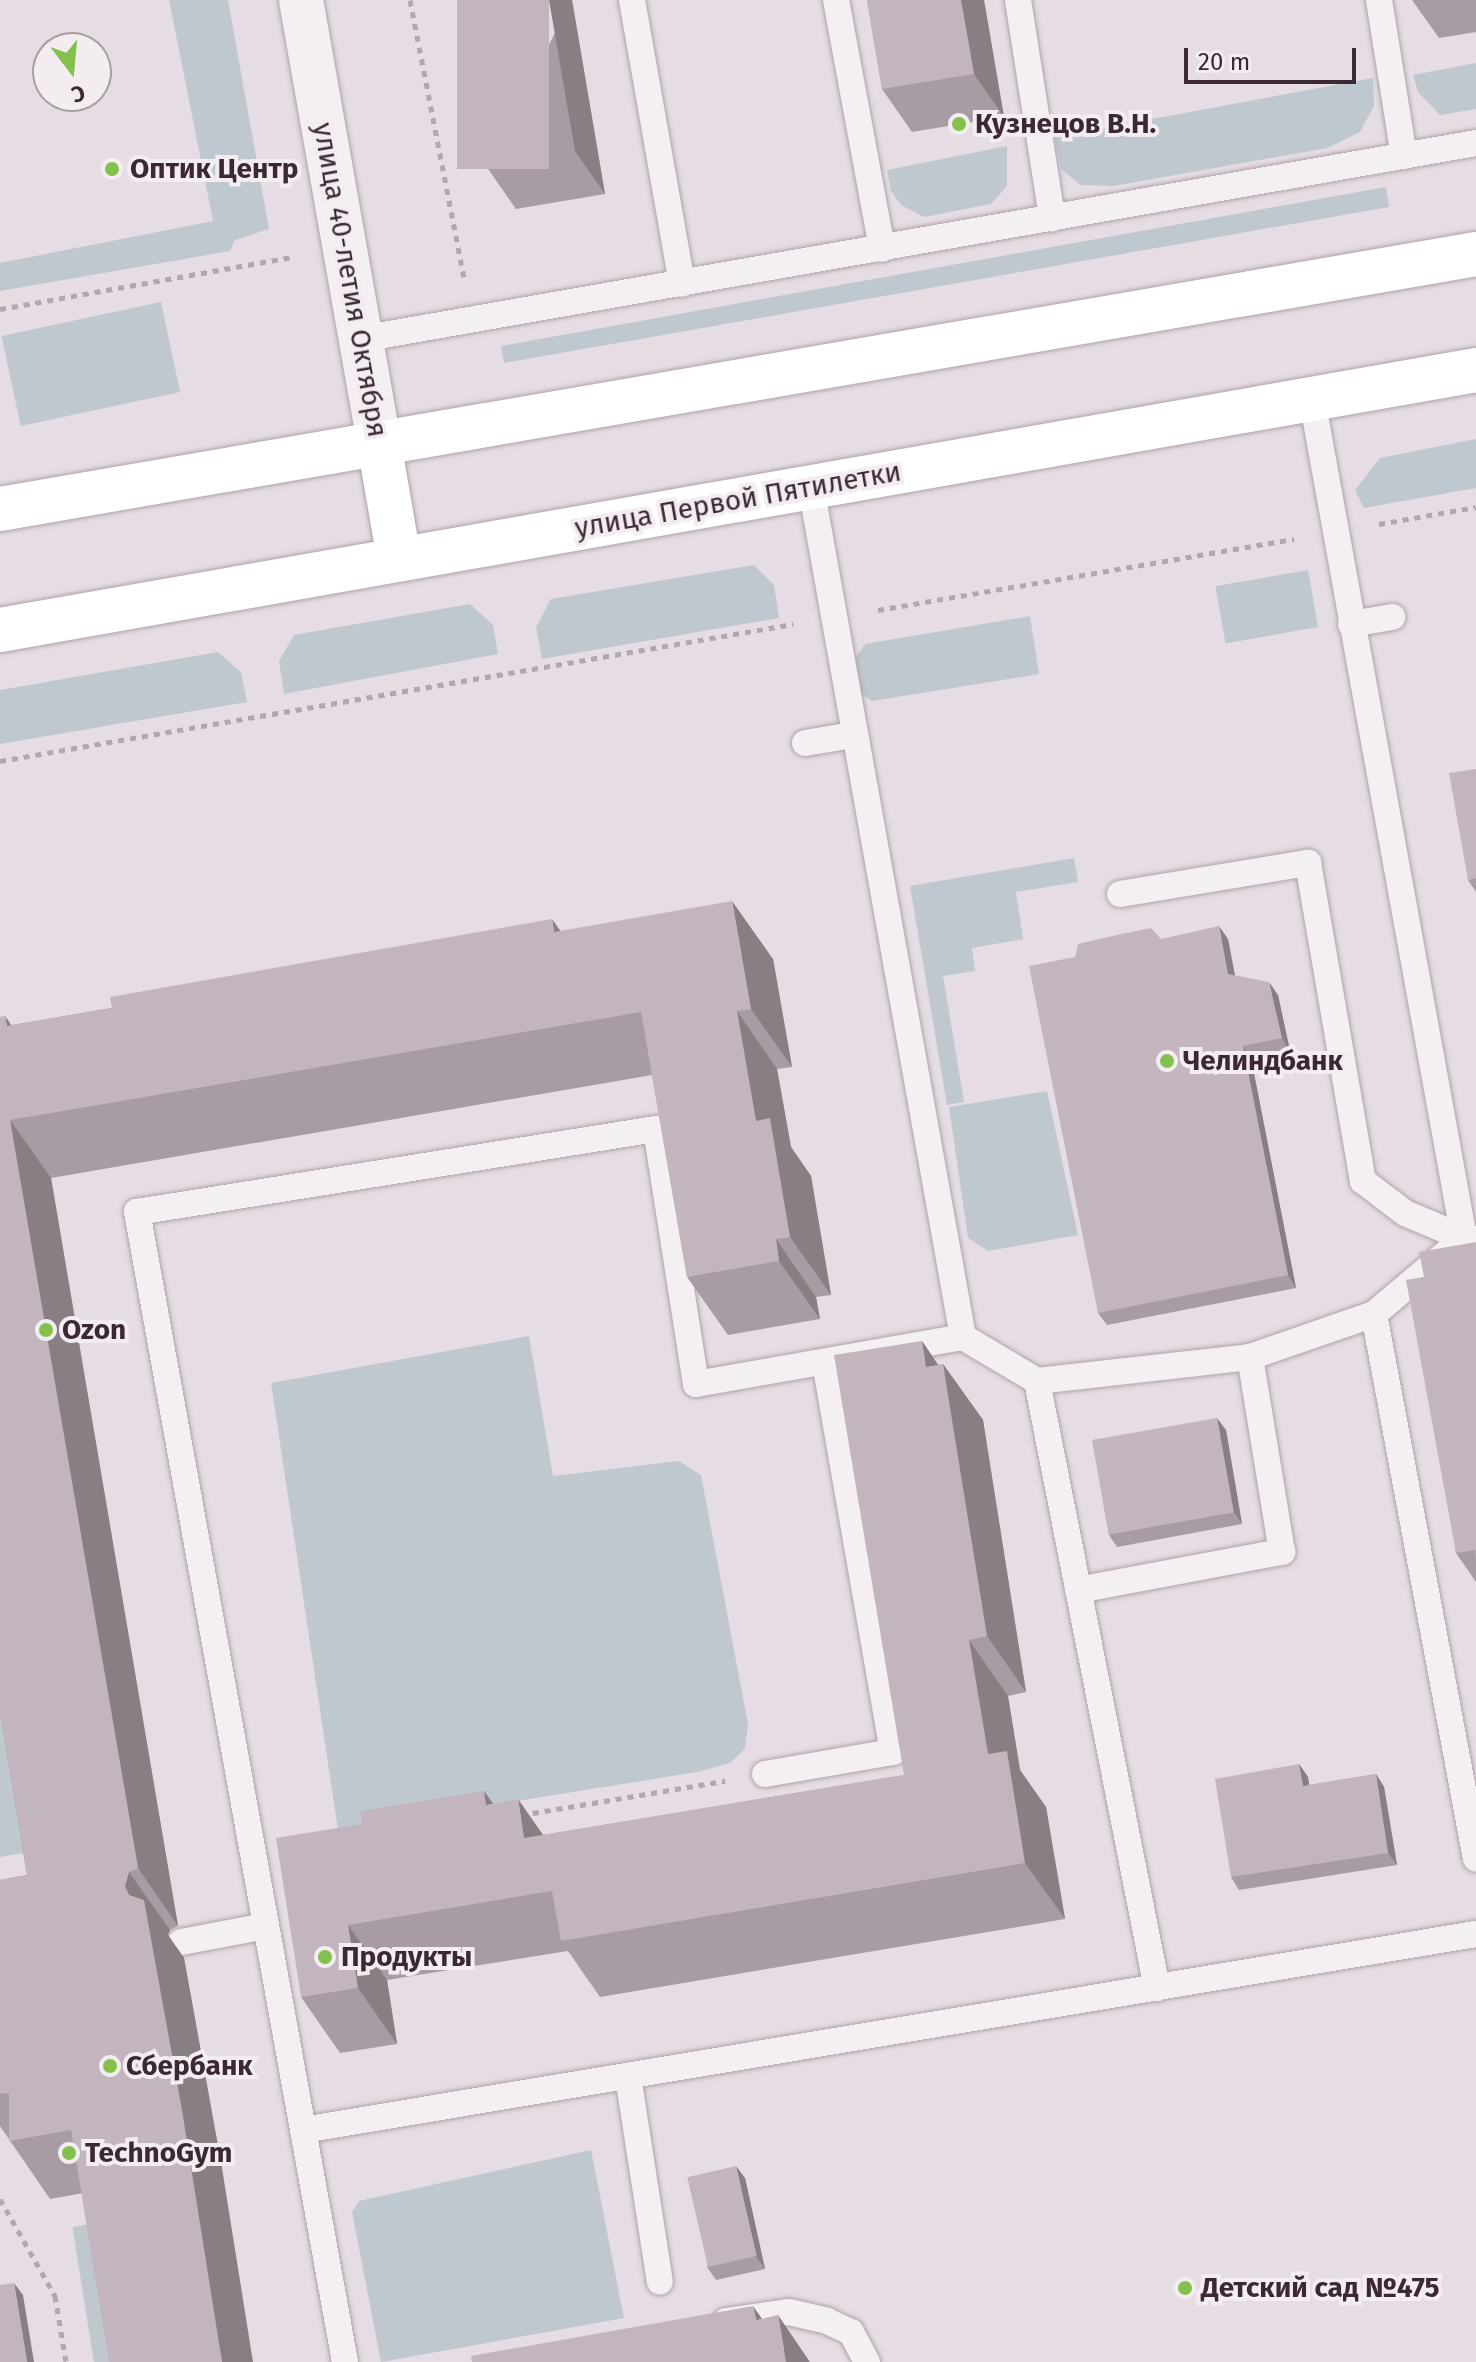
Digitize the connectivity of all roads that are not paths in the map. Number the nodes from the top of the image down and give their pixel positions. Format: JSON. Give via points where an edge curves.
{"nodes":[{"id":1,"x":301,"y":0,"type":"edge"},
{"id":2,"x":632,"y":0,"type":"edge"},
{"id":3,"x":836,"y":0,"type":"edge"},
{"id":4,"x":1018,"y":0,"type":"edge"},
{"id":5,"x":1379,"y":0,"type":"edge"},
{"id":6,"x":1476,"y":143,"type":"edge"},
{"id":7,"x":1404,"y":156,"type":"junction"},
{"id":8,"x":1052,"y":218,"type":"junction"},
{"id":9,"x":882,"y":249,"type":"junction"},
{"id":10,"x":1476,"y":254,"type":"edge"},
{"id":11,"x":682,"y":284,"type":"junction"},
{"id":12,"x":361,"y":339,"type":"junction"},
{"id":13,"x":1476,"y":370,"type":"edge"},
{"id":14,"x":1312,"y":399,"type":"junction"},
{"id":15,"x":379,"y":443,"type":"junction"},
{"id":16,"x":811,"y":487,"type":"junction"},
{"id":17,"x":0,"y":509,"type":"edge"},
{"id":18,"x":399,"y":559,"type":"junction"},
{"id":19,"x":1392,"y":617,"type":"dead end"},
{"id":20,"x":1351,"y":624,"type":"junction"},
{"id":21,"x":0,"y":630,"type":"edge"},
{"id":22,"x":853,"y":735,"type":"junction"},
{"id":23,"x":805,"y":743,"type":"dead end"},
{"id":24,"x":1120,"y":894,"type":"dead end"},
{"id":25,"x":1470,"y":1238,"type":"edge"},
{"id":26,"x":1374,"y":1314,"type":"junction"},
{"id":27,"x":963,"y":1337,"type":"junction"},
{"id":28,"x":1250,"y":1357,"type":"junction"},
{"id":29,"x":825,"y":1362,"type":"junction"},
{"id":30,"x":1037,"y":1381,"type":"junction"},
{"id":31,"x":1078,"y":1590,"type":"junction"},
{"id":32,"x":765,"y":1774,"type":"road end"},
{"id":33,"x":1476,"y":1859,"type":"edge"},
{"id":34,"x":266,"y":1926,"type":"junction"},
{"id":35,"x":1476,"y":1934,"type":"edge"},
{"id":36,"x":181,"y":1942,"type":"dead end"},
{"id":37,"x":1157,"y":1988,"type":"junction"},
{"id":38,"x":628,"y":2076,"type":"junction"},
{"id":39,"x":303,"y":2130,"type":"junction"},
{"id":40,"x":660,"y":2282,"type":"dead end"},
{"id":41,"x":695,"y":2327,"type":"edge"},
{"id":42,"x":345,"y":2362,"type":"edge"},
{"id":43,"x":867,"y":2362,"type":"edge"}],
"edges":[{"from":1,"to":12,"type":"street","name":"улица 40-летия Октября"},
{"from":2,"to":11,"type":"lane"},
{"from":3,"to":9,"type":"lane"},
{"from":4,"to":8,"type":"lane"},
{"from":5,"to":7,"type":"lane"},
{"from":6,"to":7,"type":"lane"},
{"from":7,"to":8,"type":"lane"},
{"from":8,"to":9,"type":"lane"},
{"from":9,"to":11,"type":"lane"},
{"from":10,"to":15,"type":"main road"},
{"from":11,"to":12,"type":"lane"},
{"from":12,"to":15,"type":"street","name":"улица 40-летия Октября"},
{"from":13,"to":14,"type":"main road","name":"улица Первой Пятилетки"},
{"from":14,"to":16,"type":"main road","name":"улица Первой Пятилетки"},
{"from":14,"to":20,"type":"lane"},
{"from":15,"to":17,"type":"main road"},
{"from":15,"to":18,"type":"main road","name":"улица 40-летия Октября"},
{"from":16,"to":18,"type":"main road","name":"улица Первой Пятилетки"},
{"from":16,"to":22,"type":"lane"},
{"from":18,"to":21,"type":"main road","name":"улица Первой Пятилетки"},
{"from":19,"to":20,"type":"lane"},
{"from":20,"to":25,"type":"lane"},
{"from":22,"to":23,"type":"lane"},
{"from":22,"to":27,"type":"lane"},
{"from":24,"to":25,"type":"lane","via":[[1308,863],[1363,1181],[1405,1213]]},
{"from":25,"to":26,"type":"lane"},
{"from":26,"to":28,"type":"lane"},
{"from":26,"to":33,"type":"lane"},
{"from":27,"to":29,"type":"lane"},
{"from":27,"to":30,"type":"lane"},
{"from":28,"to":30,"type":"lane"},
{"from":28,"to":31,"type":"lane","via":[[1282,1552]]},
{"from":29,"to":32,"type":"lane","via":[[893,1752]]},
{"from":29,"to":34,"type":"lane","via":[[696,1384],[656,1129],[137,1212]]},
{"from":30,"to":31,"type":"lane"},
{"from":31,"to":37,"type":"lane"},
{"from":34,"to":36,"type":"lane"},
{"from":34,"to":39,"type":"lane"},
{"from":35,"to":37,"type":"lane"},
{"from":37,"to":38,"type":"lane"},
{"from":38,"to":39,"type":"lane"},
{"from":38,"to":40,"type":"lane"},
{"from":39,"to":42,"type":"lane"},
{"from":41,"to":43,"type":"lane","via":[[789,2312],[851,2332]]}]}
